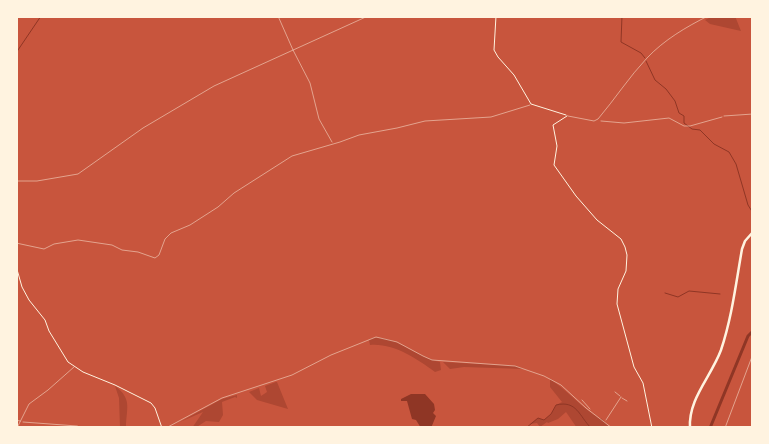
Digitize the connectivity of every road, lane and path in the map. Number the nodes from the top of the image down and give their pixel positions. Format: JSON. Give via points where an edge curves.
{"nodes":[{"id":1,"x":278,"y":16,"type":"edge"},
{"id":2,"x":368,"y":16,"type":"edge"},
{"id":3,"x":496,"y":16,"type":"edge"},
{"id":4,"x":708,"y":16,"type":"edge"},
{"id":5,"x":292,"y":50,"type":"junction"},
{"id":6,"x":531,"y":104,"type":"junction"},
{"id":7,"x":753,"y":114,"type":"edge"},
{"id":8,"x":567,"y":116,"type":"junction"},
{"id":9,"x":724,"y":116,"type":"joint"},
{"id":10,"x":595,"y":121,"type":"junction"},
{"id":11,"x":333,"y":143,"type":"junction"},
{"id":12,"x":16,"y":181,"type":"edge"},
{"id":13,"x":753,"y":232,"type":"edge"},
{"id":14,"x":16,"y":243,"type":"edge"},
{"id":15,"x":16,"y":266,"type":"edge"},
{"id":16,"x":753,"y":354,"type":"edge"},
{"id":17,"x":74,"y":367,"type":"junction"},
{"id":18,"x":615,"y":392,"type":"dead end"},
{"id":19,"x":621,"y":397,"type":"junction"},
{"id":20,"x":582,"y":400,"type":"dead end"},
{"id":21,"x":627,"y":401,"type":"dead end"},
{"id":22,"x":589,"y":410,"type":"junction"},
{"id":23,"x":16,"y":420,"type":"edge"},
{"id":24,"x":21,"y":422,"type":"junction"},
{"id":25,"x":605,"y":422,"type":"junction"},
{"id":26,"x":17,"y":428,"type":"edge"},
{"id":27,"x":83,"y":428,"type":"edge"},
{"id":28,"x":162,"y":428,"type":"edge"},
{"id":29,"x":166,"y":428,"type":"edge"},
{"id":30,"x":612,"y":428,"type":"edge"},
{"id":31,"x":652,"y":428,"type":"edge"},
{"id":32,"x":690,"y":428,"type":"edge"},
{"id":33,"x":725,"y":428,"type":"edge"}],
"edges":[{"from":1,"to":5,"type":"street"},
{"from":2,"to":5,"type":"street"},
{"from":3,"to":6,"type":"street","via":[[494,50],[511,70]]},
{"from":4,"to":10,"type":"street","via":[[659,46]]},
{"from":5,"to":11,"type":"street","via":[[310,83],[319,119]]},
{"from":5,"to":12,"type":"street","via":[[214,86],[143,128],[78,174]]},
{"from":6,"to":8,"type":"street"},
{"from":6,"to":11,"type":"street","via":[[491,117],[425,121],[359,134]]},
{"from":7,"to":9,"type":"street"},
{"from":8,"to":10,"type":"street"},
{"from":8,"to":31,"type":"street","via":[[553,125],[557,146],[554,166],[597,220],[625,246],[626,271],[618,289],[618,304],[634,366],[644,387]]},
{"from":9,"to":10,"type":"path","via":[[690,126],[669,118],[624,123]]},
{"from":11,"to":14,"type":"street","via":[[292,156],[200,219],[171,233],[155,258],[112,245],[75,239],[44,249]]},
{"from":13,"to":32,"type":"highway","via":[[742,249],[723,343],[690,411]]},
{"from":15,"to":17,"type":"street","via":[[27,297],[45,320],[64,358]]},
{"from":16,"to":33,"type":"path"},
{"from":17,"to":24,"type":"street","via":[[29,404]]},
{"from":17,"to":28,"type":"street","via":[[151,403]]},
{"from":18,"to":19,"type":"street"},
{"from":19,"to":21,"type":"street"},
{"from":19,"to":25,"type":"street"},
{"from":20,"to":22,"type":"street"},
{"from":22,"to":25,"type":"street"},
{"from":22,"to":29,"type":"street","via":[[556,381],[520,366],[437,361],[398,342],[378,337],[331,355],[292,375],[222,398]]},
{"from":23,"to":24,"type":"street"},
{"from":24,"to":26,"type":"street"},
{"from":24,"to":27,"type":"street"},
{"from":25,"to":30,"type":"street"}]}
